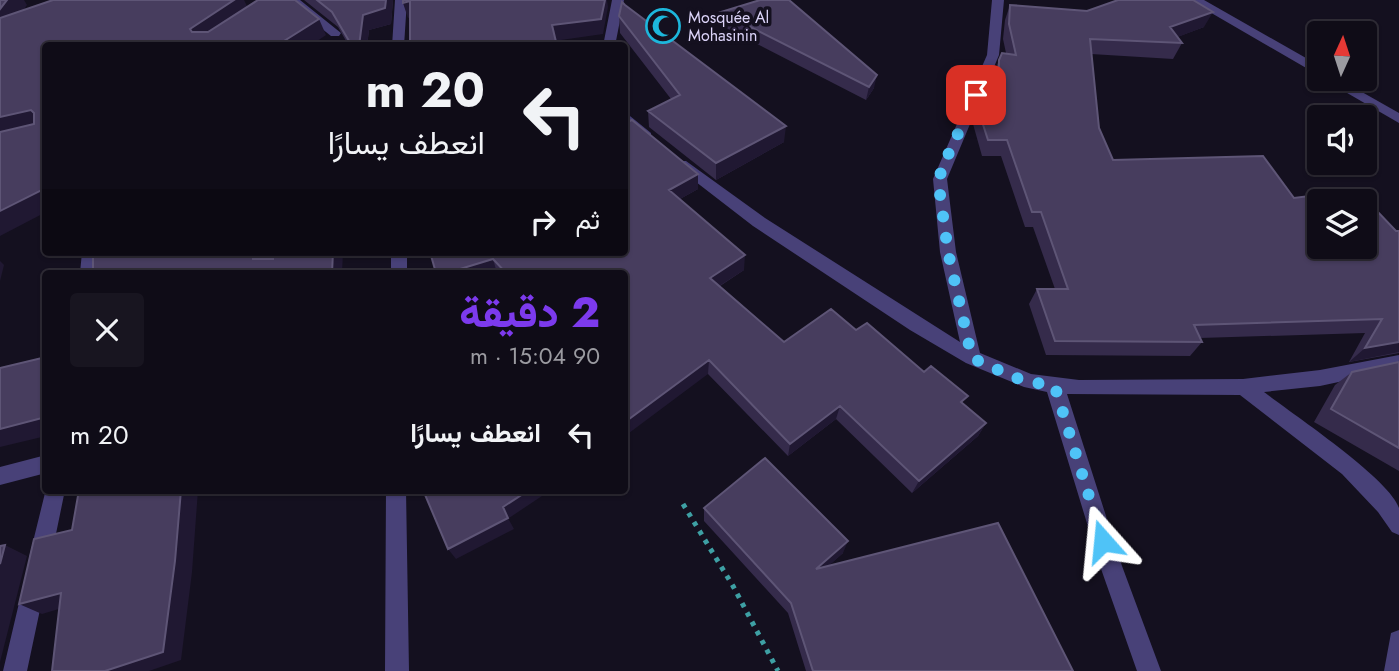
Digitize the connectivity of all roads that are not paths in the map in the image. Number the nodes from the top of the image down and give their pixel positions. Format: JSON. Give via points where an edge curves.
{"nodes":[{"id":1,"x":292,"y":0,"type":"edge"},
{"id":2,"x":401,"y":0,"type":"edge"},
{"id":3,"x":618,"y":0,"type":"edge"},
{"id":4,"x":998,"y":0,"type":"edge"},
{"id":5,"x":1195,"y":0,"type":"edge"},
{"id":6,"x":335,"y":33,"type":"edge"},
{"id":7,"x":398,"y":42,"type":"edge"},
{"id":8,"x":610,"y":42,"type":"edge"},
{"id":9,"x":1307,"y":65,"type":"edge"},
{"id":10,"x":1351,"y":91,"type":"edge"},
{"id":11,"x":628,"y":119,"type":"edge"},
{"id":12,"x":1399,"y":119,"type":"edge"},
{"id":13,"x":972,"y":358,"type":"junction"},
{"id":14,"x":1399,"y":362,"type":"edge"},
{"id":15,"x":1055,"y":387,"type":"junction"},
{"id":16,"x":1243,"y":387,"type":"junction"},
{"id":17,"x":42,"y":465,"type":"edge"},
{"id":18,"x":0,"y":476,"type":"edge"},
{"id":19,"x":54,"y":494,"type":"edge"},
{"id":20,"x":396,"y":494,"type":"edge"},
{"id":21,"x":1399,"y":525,"type":"edge"},
{"id":22,"x":1399,"y":641,"type":"edge"},
{"id":23,"x":15,"y":671,"type":"edge"},
{"id":24,"x":397,"y":671,"type":"edge"},
{"id":25,"x":1149,"y":671,"type":"edge"},
{"id":26,"x":1396,"y":671,"type":"edge"}],
"edges":[{"from":1,"to":6,"type":"street"},
{"from":2,"to":7,"type":"street"},
{"from":3,"to":8,"type":"street"},
{"from":4,"to":13,"type":"street","via":[[993,55],[940,179],[948,252]]},
{"from":5,"to":9,"type":"street"},
{"from":10,"to":12,"type":"street"},
{"from":11,"to":13,"type":"street","via":[[770,229]]},
{"from":13,"to":15,"type":"street","via":[[1016,378]]},
{"from":14,"to":16,"type":"street"},
{"from":15,"to":16,"type":"street"},
{"from":15,"to":25,"type":"street"},
{"from":16,"to":21,"type":"street","via":[[1360,477],[1388,505]]},
{"from":17,"to":18,"type":"street"},
{"from":19,"to":23,"type":"street"},
{"from":20,"to":24,"type":"street"},
{"from":22,"to":26,"type":"street"}]}
